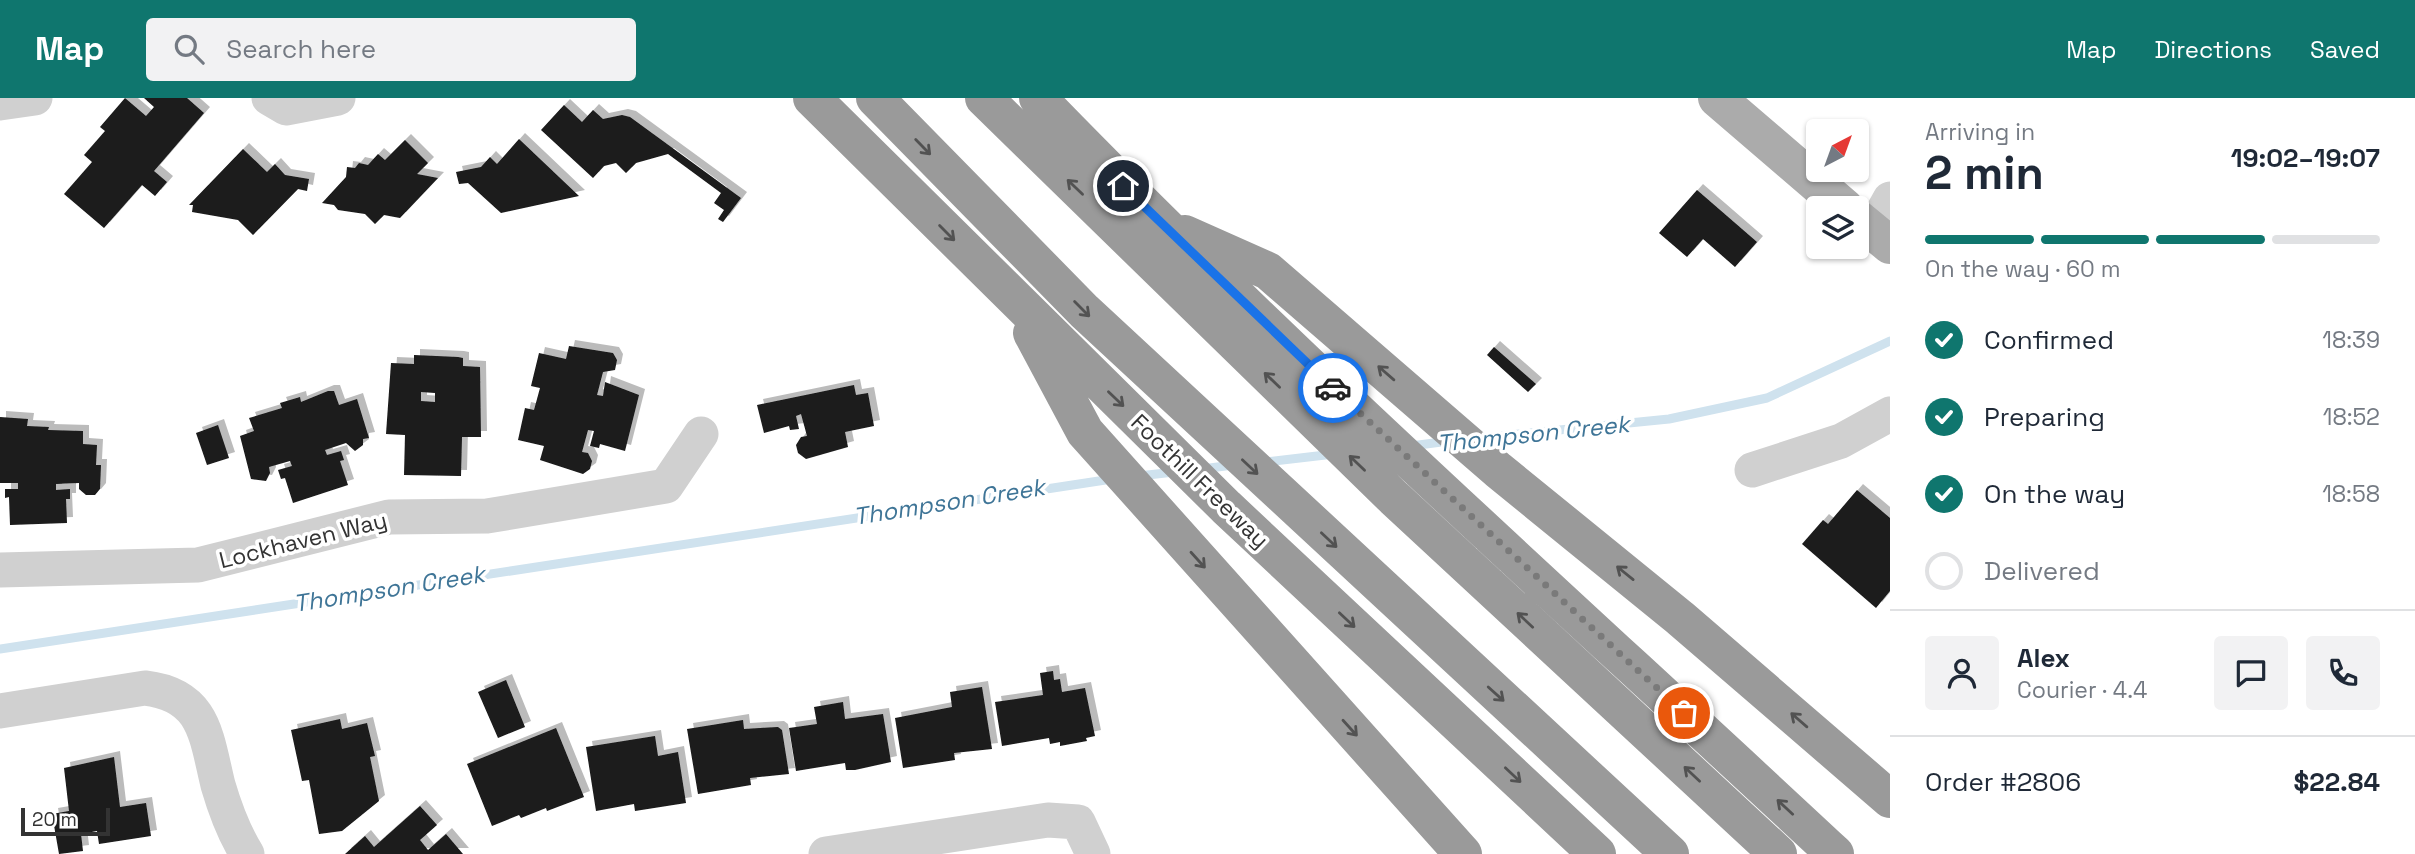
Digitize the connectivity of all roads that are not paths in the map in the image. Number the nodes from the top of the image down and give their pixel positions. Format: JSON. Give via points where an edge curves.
{"nodes":[{"id":1,"x":35,"y":98,"type":"edge"},
{"id":2,"x":269,"y":98,"type":"edge"},
{"id":3,"x":338,"y":98,"type":"edge"},
{"id":4,"x":812,"y":98,"type":"edge"},
{"id":5,"x":875,"y":98,"type":"edge"},
{"id":6,"x":985,"y":98,"type":"edge"},
{"id":7,"x":1038,"y":98,"type":"edge"},
{"id":8,"x":1717,"y":98,"type":"edge"},
{"id":9,"x":0,"y":103,"type":"edge"},
{"id":10,"x":1871,"y":220,"type":"edge"},
{"id":11,"x":1157,"y":221,"type":"junction"},
{"id":12,"x":1015,"y":301,"type":"junction"},
{"id":13,"x":1890,"y":414,"type":"edge"},
{"id":14,"x":701,"y":434,"type":"dead end"},
{"id":15,"x":1752,"y":470,"type":"dead end"},
{"id":16,"x":0,"y":570,"type":"edge"},
{"id":17,"x":0,"y":711,"type":"edge"},
{"id":18,"x":1890,"y":799,"type":"edge"},
{"id":19,"x":247,"y":854,"type":"edge"},
{"id":20,"x":826,"y":854,"type":"edge"},
{"id":21,"x":1093,"y":854,"type":"edge"},
{"id":22,"x":1463,"y":854,"type":"edge"},
{"id":23,"x":1597,"y":854,"type":"edge"},
{"id":24,"x":1670,"y":854,"type":"edge"},
{"id":25,"x":1778,"y":854,"type":"edge"},
{"id":26,"x":1835,"y":854,"type":"edge"}],
"edges":[{"from":1,"to":9,"type":"street"},
{"from":2,"to":3,"type":"street","via":[[286,108]]},
{"from":4,"to":12,"type":"highway","name":"Foothill Freeway","one_way":true},
{"from":5,"to":24,"type":"highway","one_way":true,"via":[[1084,311]]},
{"from":25,"to":6,"type":"highway","one_way":true,"via":[[1394,498]]},
{"from":7,"to":11,"type":"highway"},
{"from":8,"to":10,"type":"main road"},
{"from":18,"to":11,"type":"highway","one_way":true,"via":[[1268,271]]},
{"from":26,"to":11,"type":"highway","one_way":true},
{"from":12,"to":22,"type":"highway","one_way":true,"via":[[1085,432]]},
{"from":12,"to":23,"type":"highway","name":"Foothill Freeway","one_way":true},
{"from":13,"to":15,"type":"street","via":[[1841,441]]},
{"from":14,"to":16,"type":"street","name":"Lockhaven Way","via":[[666,486],[487,516],[389,517],[198,565]]},
{"from":17,"to":19,"type":"street","via":[[145,688],[180,698],[204,727],[219,788]]},
{"from":20,"to":21,"type":"street","via":[[1048,820],[1079,822]]}]}
